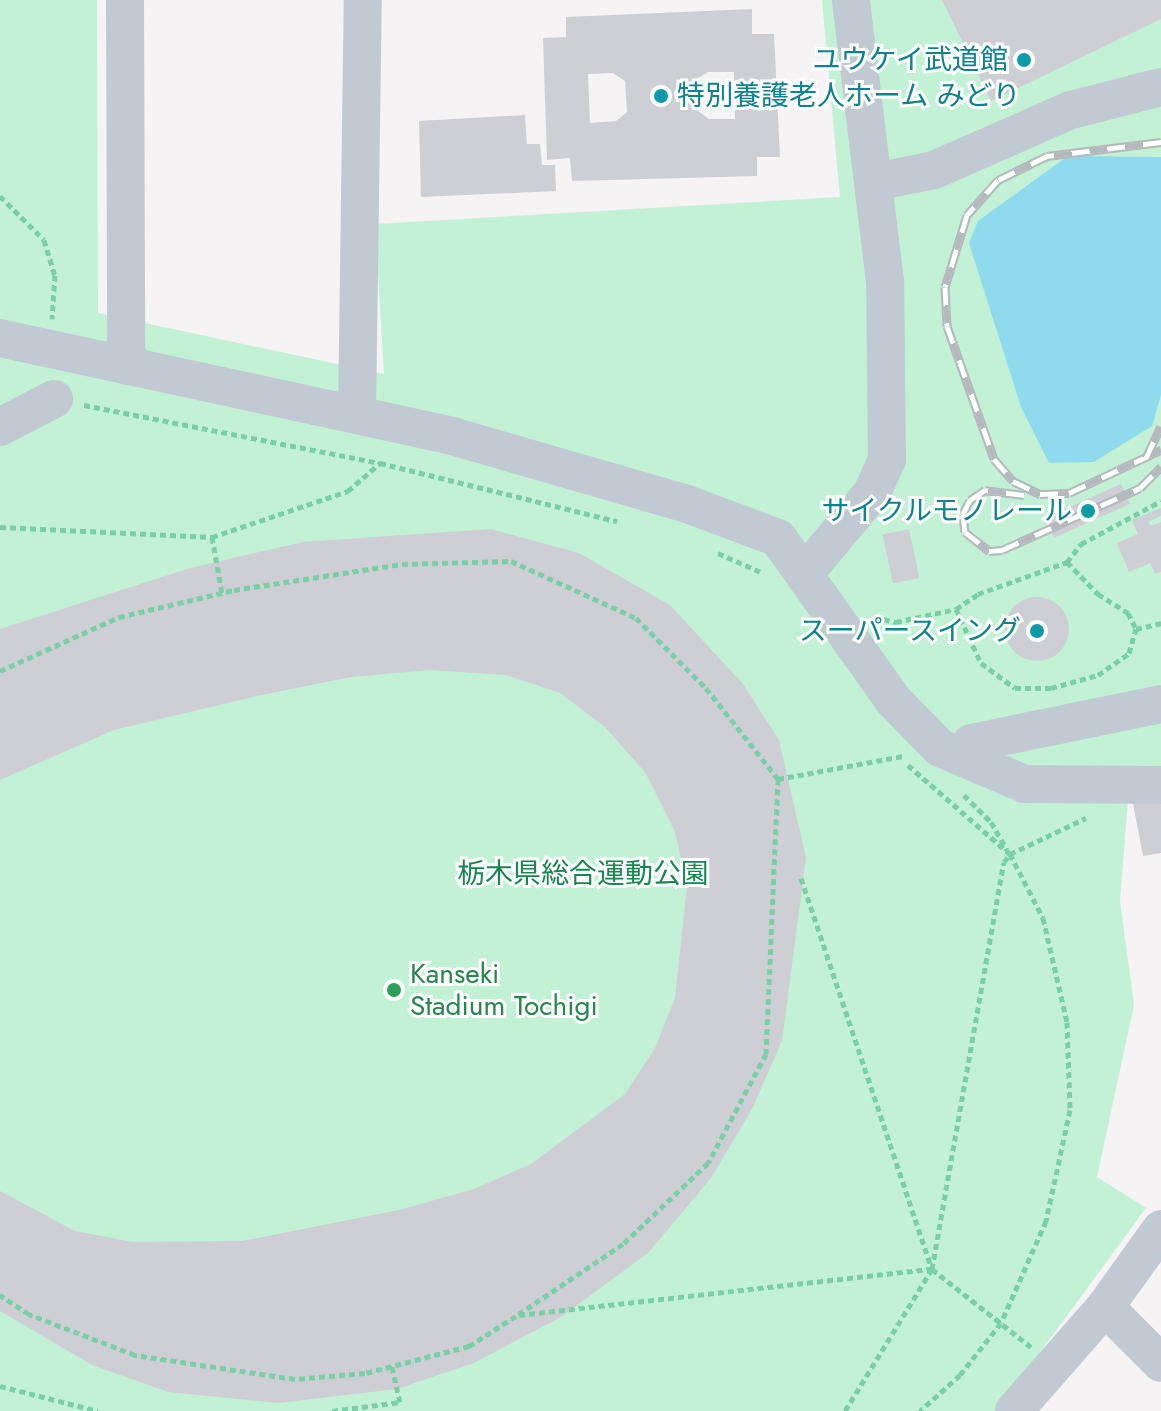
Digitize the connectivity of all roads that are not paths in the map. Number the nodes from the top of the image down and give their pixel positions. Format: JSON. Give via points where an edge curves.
{"nodes":[{"id":1,"x":125,"y":0,"type":"edge"},
{"id":2,"x":363,"y":0,"type":"edge"},
{"id":3,"x":851,"y":0,"type":"edge"},
{"id":4,"x":1161,"y":87,"type":"edge"},
{"id":5,"x":875,"y":182,"type":"junction"},
{"id":6,"x":0,"y":338,"type":"edge"},
{"id":7,"x":126,"y":366,"type":"junction"},
{"id":8,"x":54,"y":399,"type":"road end"},
{"id":9,"x":357,"y":414,"type":"junction"},
{"id":10,"x":0,"y":427,"type":"edge"},
{"id":11,"x":790,"y":579,"type":"junction"},
{"id":12,"x":1161,"y":704,"type":"edge"},
{"id":13,"x":971,"y":743,"type":"dead end"},
{"id":14,"x":1161,"y":785,"type":"edge"},
{"id":15,"x":1161,"y":1229,"type":"edge"},
{"id":16,"x":1105,"y":1307,"type":"junction"},
{"id":17,"x":1161,"y":1363,"type":"edge"},
{"id":18,"x":1014,"y":1411,"type":"edge"}],
"edges":[{"from":1,"to":7,"type":"street"},
{"from":2,"to":9,"type":"street"},
{"from":3,"to":5,"type":"street"},
{"from":4,"to":5,"type":"street","via":[[1071,110],[934,170]]},
{"from":5,"to":11,"type":"street","via":[[885,282],[887,460],[872,493]]},
{"from":6,"to":7,"type":"street"},
{"from":7,"to":9,"type":"street"},
{"from":8,"to":10,"type":"street"},
{"from":9,"to":11,"type":"street","via":[[687,504],[778,538]]},
{"from":11,"to":14,"type":"street","via":[[940,748],[1025,784]]},
{"from":12,"to":13,"type":"street"},
{"from":15,"to":16,"type":"street"},
{"from":16,"to":17,"type":"street"},
{"from":16,"to":18,"type":"street"}]}
